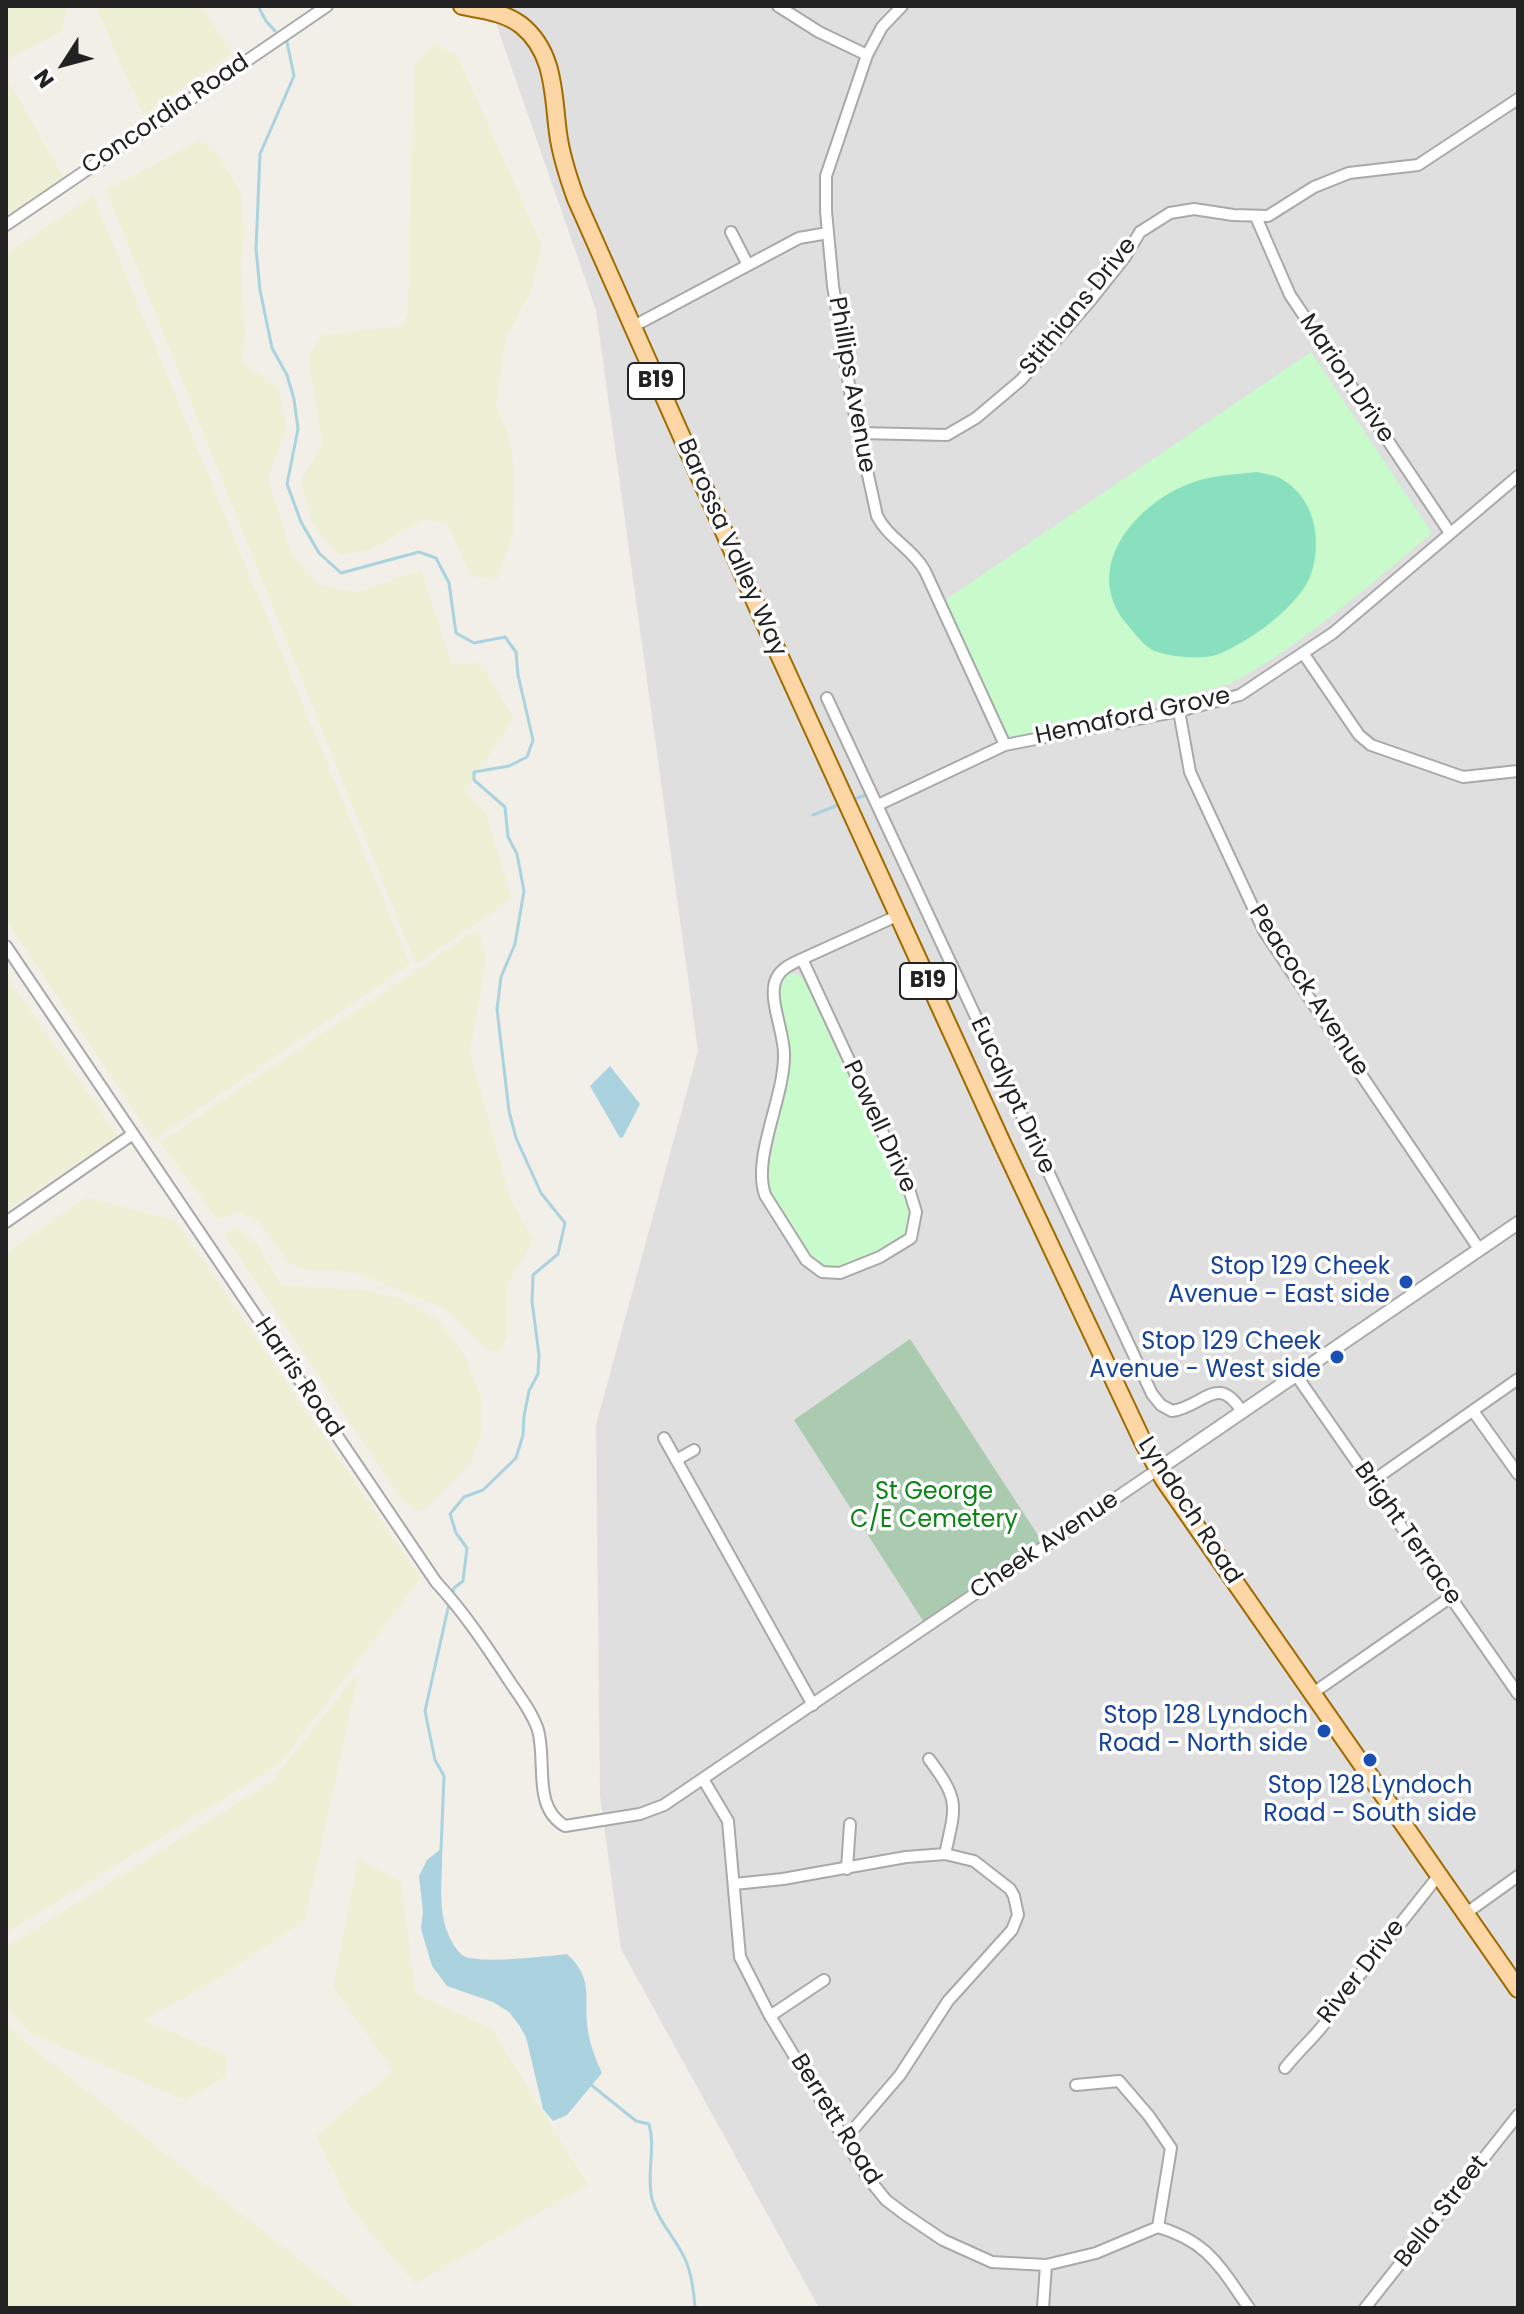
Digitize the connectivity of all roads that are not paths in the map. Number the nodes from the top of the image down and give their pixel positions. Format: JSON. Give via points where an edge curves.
{"nodes":[{"id":1,"x":327,"y":6,"type":"edge"},
{"id":2,"x":462,"y":6,"type":"edge"},
{"id":3,"x":778,"y":6,"type":"edge"},
{"id":4,"x":902,"y":6,"type":"edge"},
{"id":5,"x":491,"y":9,"type":"edge"},
{"id":6,"x":867,"y":55,"type":"junction"},
{"id":7,"x":1518,"y":99,"type":"edge"},
{"id":8,"x":1256,"y":217,"type":"junction"},
{"id":9,"x":6,"y":225,"type":"edge"},
{"id":10,"x":731,"y":232,"type":"dead end"},
{"id":11,"x":828,"y":233,"type":"junction"},
{"id":12,"x":748,"y":265,"type":"junction"},
{"id":13,"x":632,"y":327,"type":"junction"},
{"id":14,"x":860,"y":433,"type":"junction"},
{"id":15,"x":1518,"y":476,"type":"edge"},
{"id":16,"x":1450,"y":533,"type":"junction"},
{"id":17,"x":1303,"y":653,"type":"junction"},
{"id":18,"x":827,"y":698,"type":"dead end"},
{"id":19,"x":1179,"y":711,"type":"junction"},
{"id":20,"x":1005,"y":745,"type":"junction"},
{"id":21,"x":1518,"y":771,"type":"edge"},
{"id":22,"x":878,"y":805,"type":"junction"},
{"id":23,"x":853,"y":816,"type":"joint"},
{"id":24,"x":899,"y":915,"type":"junction"},
{"id":25,"x":6,"y":946,"type":"edge"},
{"id":26,"x":802,"y":959,"type":"junction"},
{"id":27,"x":133,"y":1134,"type":"junction"},
{"id":28,"x":6,"y":1222,"type":"edge"},
{"id":29,"x":1518,"y":1223,"type":"edge"},
{"id":30,"x":1479,"y":1249,"type":"junction"},
{"id":31,"x":1296,"y":1375,"type":"junction"},
{"id":32,"x":1518,"y":1379,"type":"edge"},
{"id":33,"x":1473,"y":1411,"type":"junction"},
{"id":34,"x":1242,"y":1412,"type":"junction"},
{"id":35,"x":664,"y":1438,"type":"dead end"},
{"id":36,"x":694,"y":1450,"type":"dead end"},
{"id":37,"x":676,"y":1460,"type":"junction"},
{"id":38,"x":1157,"y":1470,"type":"junction"},
{"id":39,"x":1518,"y":1474,"type":"edge"},
{"id":40,"x":1371,"y":1482,"type":"junction"},
{"id":41,"x":1451,"y":1597,"type":"junction"},
{"id":42,"x":1313,"y":1693,"type":"junction"},
{"id":43,"x":1518,"y":1694,"type":"edge"},
{"id":44,"x":813,"y":1705,"type":"junction"},
{"id":45,"x":929,"y":1759,"type":"dead end"},
{"id":46,"x":703,"y":1779,"type":"junction"},
{"id":47,"x":561,"y":1824,"type":"joint"},
{"id":48,"x":850,"y":1824,"type":"dead end"},
{"id":49,"x":945,"y":1854,"type":"junction"},
{"id":50,"x":847,"y":1869,"type":"junction"},
{"id":51,"x":1439,"y":1875,"type":"junction"},
{"id":52,"x":1518,"y":1876,"type":"edge"},
{"id":53,"x":734,"y":1884,"type":"junction"},
{"id":54,"x":1465,"y":1914,"type":"junction"},
{"id":55,"x":824,"y":1980,"type":"dead end"},
{"id":56,"x":1518,"y":1989,"type":"edge"},
{"id":57,"x":770,"y":2016,"type":"junction"},
{"id":58,"x":1285,"y":2068,"type":"dead end"},
{"id":59,"x":1076,"y":2085,"type":"dead end"},
{"id":60,"x":1518,"y":2115,"type":"edge"},
{"id":61,"x":845,"y":2139,"type":"junction"},
{"id":62,"x":1158,"y":2227,"type":"junction"},
{"id":63,"x":1046,"y":2265,"type":"junction"},
{"id":64,"x":1043,"y":2308,"type":"edge"},
{"id":65,"x":1249,"y":2308,"type":"edge"},
{"id":66,"x":1365,"y":2308,"type":"edge"}],
"edges":[{"from":1,"to":9,"type":"street","name":"Concordia Road"},
{"from":2,"to":5,"type":"main road","name":"Barossa Valley Way","number":"B19"},
{"from":3,"to":6,"type":"street"},
{"from":4,"to":6,"type":"street","name":"Phillips Avenue","via":[[882,27]]},
{"from":5,"to":13,"type":"main road","name":"Barossa Valley Way","number":"B19","via":[[521,25],[545,55],[566,169]]},
{"from":6,"to":11,"type":"street","name":"Phillips Avenue","via":[[826,176]]},
{"from":7,"to":8,"type":"street","via":[[1422,163],[1349,173],[1314,187],[1268,216]]},
{"from":8,"to":14,"type":"street","name":"Stithians Drive","via":[[1180,209],[1140,232],[1090,301],[1021,380],[954,433]]},
{"from":8,"to":16,"type":"street","name":"Marion Drive","via":[[1290,295]]},
{"from":10,"to":12,"type":"street"},
{"from":11,"to":12,"type":"street","via":[[799,238]]},
{"from":11,"to":14,"type":"street","name":"Phillips Avenue"},
{"from":12,"to":13,"type":"street"},
{"from":13,"to":23,"type":"main road","name":"Barossa Valley Way","number":"B19"},
{"from":14,"to":20,"type":"street","name":"Phillips Avenue","via":[[877,516],[925,571]]},
{"from":15,"to":16,"type":"street","name":"Hemaford Grove"},
{"from":16,"to":17,"type":"street","name":"Hemaford Grove"},
{"from":17,"to":19,"type":"street","name":"Hemaford Grove","via":[[1240,695]]},
{"from":17,"to":21,"type":"street","via":[[1371,745],[1463,777]]},
{"from":18,"to":22,"type":"street","name":"Eucalypt Drive"},
{"from":19,"to":20,"type":"street","name":"Hemaford Grove"},
{"from":19,"to":30,"type":"street","name":"Peacock Avenue","via":[[1190,772],[1264,931]]},
{"from":20,"to":22,"type":"street","name":"Hemaford Grove"},
{"from":22,"to":34,"type":"street","name":"Eucalypt Drive","via":[[1152,1394],[1172,1411],[1223,1393]]},
{"from":23,"to":24,"type":"main road","name":"Lyndoch Road","number":"B19"},
{"from":24,"to":26,"type":"street","name":"Powell Drive"},
{"from":24,"to":38,"type":"main road","name":"Lyndoch Road","number":"B19"},
{"from":25,"to":27,"type":"street","name":"Harris Road"},
{"from":26,"to":26,"type":"street","name":"Powell Drive","via":[[779,973],[774,989],[785,1054],[761,1166],[762,1185],[806,1260],[822,1272],[840,1273],[905,1244],[914,1232],[916,1212]]},
{"from":27,"to":28,"type":"street"},
{"from":27,"to":47,"type":"street","name":"Harris Road","via":[[428,1571],[531,1713],[539,1735],[544,1802]]},
{"from":29,"to":30,"type":"street","name":"Cheek Avenue"},
{"from":30,"to":31,"type":"street","name":"Cheek Avenue"},
{"from":31,"to":34,"type":"street","name":"Cheek Avenue"},
{"from":31,"to":40,"type":"street","name":"Bright Terrace"},
{"from":32,"to":33,"type":"street"},
{"from":33,"to":39,"type":"street"},
{"from":33,"to":40,"type":"street"},
{"from":34,"to":38,"type":"street","name":"Cheek Avenue"},
{"from":35,"to":37,"type":"street"},
{"from":36,"to":37,"type":"street"},
{"from":37,"to":44,"type":"street"},
{"from":38,"to":42,"type":"main road","name":"Lyndoch Road","number":"B19"},
{"from":38,"to":44,"type":"street","name":"Cheek Avenue"},
{"from":40,"to":41,"type":"street","name":"Bright Terrace"},
{"from":41,"to":42,"type":"street"},
{"from":41,"to":43,"type":"street","name":"Bright Terrace"},
{"from":42,"to":51,"type":"main road","name":"Lyndoch Road","number":"B19"},
{"from":44,"to":46,"type":"street","name":"Cheek Avenue"},
{"from":45,"to":49,"type":"street","via":[[950,1788],[955,1807]]},
{"from":46,"to":47,"type":"street","name":"Cheek Avenue","via":[[640,1814]]},
{"from":46,"to":53,"type":"street","name":"Berrett Road","via":[[728,1821]]},
{"from":48,"to":50,"type":"street"},
{"from":49,"to":50,"type":"street"},
{"from":49,"to":61,"type":"street","via":[[974,1861],[1010,1889],[1017,1921],[948,2001],[900,2075]]},
{"from":50,"to":53,"type":"street"},
{"from":51,"to":54,"type":"main road","name":"Lyndoch Road","number":"B19"},
{"from":51,"to":58,"type":"street","name":"River Drive","via":[[1335,2006],[1328,2022]]},
{"from":52,"to":54,"type":"street"},
{"from":53,"to":57,"type":"street","name":"Berrett Road","via":[[740,1957]]},
{"from":54,"to":56,"type":"main road","name":"Lyndoch Road","number":"B19"},
{"from":55,"to":57,"type":"street"},
{"from":57,"to":61,"type":"street","name":"Berrett Road"},
{"from":59,"to":62,"type":"street","via":[[1119,2081],[1171,2148]]},
{"from":60,"to":66,"type":"street","name":"Bella Street"},
{"from":61,"to":63,"type":"street","name":"Berrett Road","via":[[886,2200],[943,2240],[992,2262]]},
{"from":62,"to":63,"type":"street","name":"Berrett Road","via":[[1096,2253]]},
{"from":62,"to":65,"type":"street","via":[[1183,2234],[1204,2248]]},
{"from":63,"to":64,"type":"street"}]}
